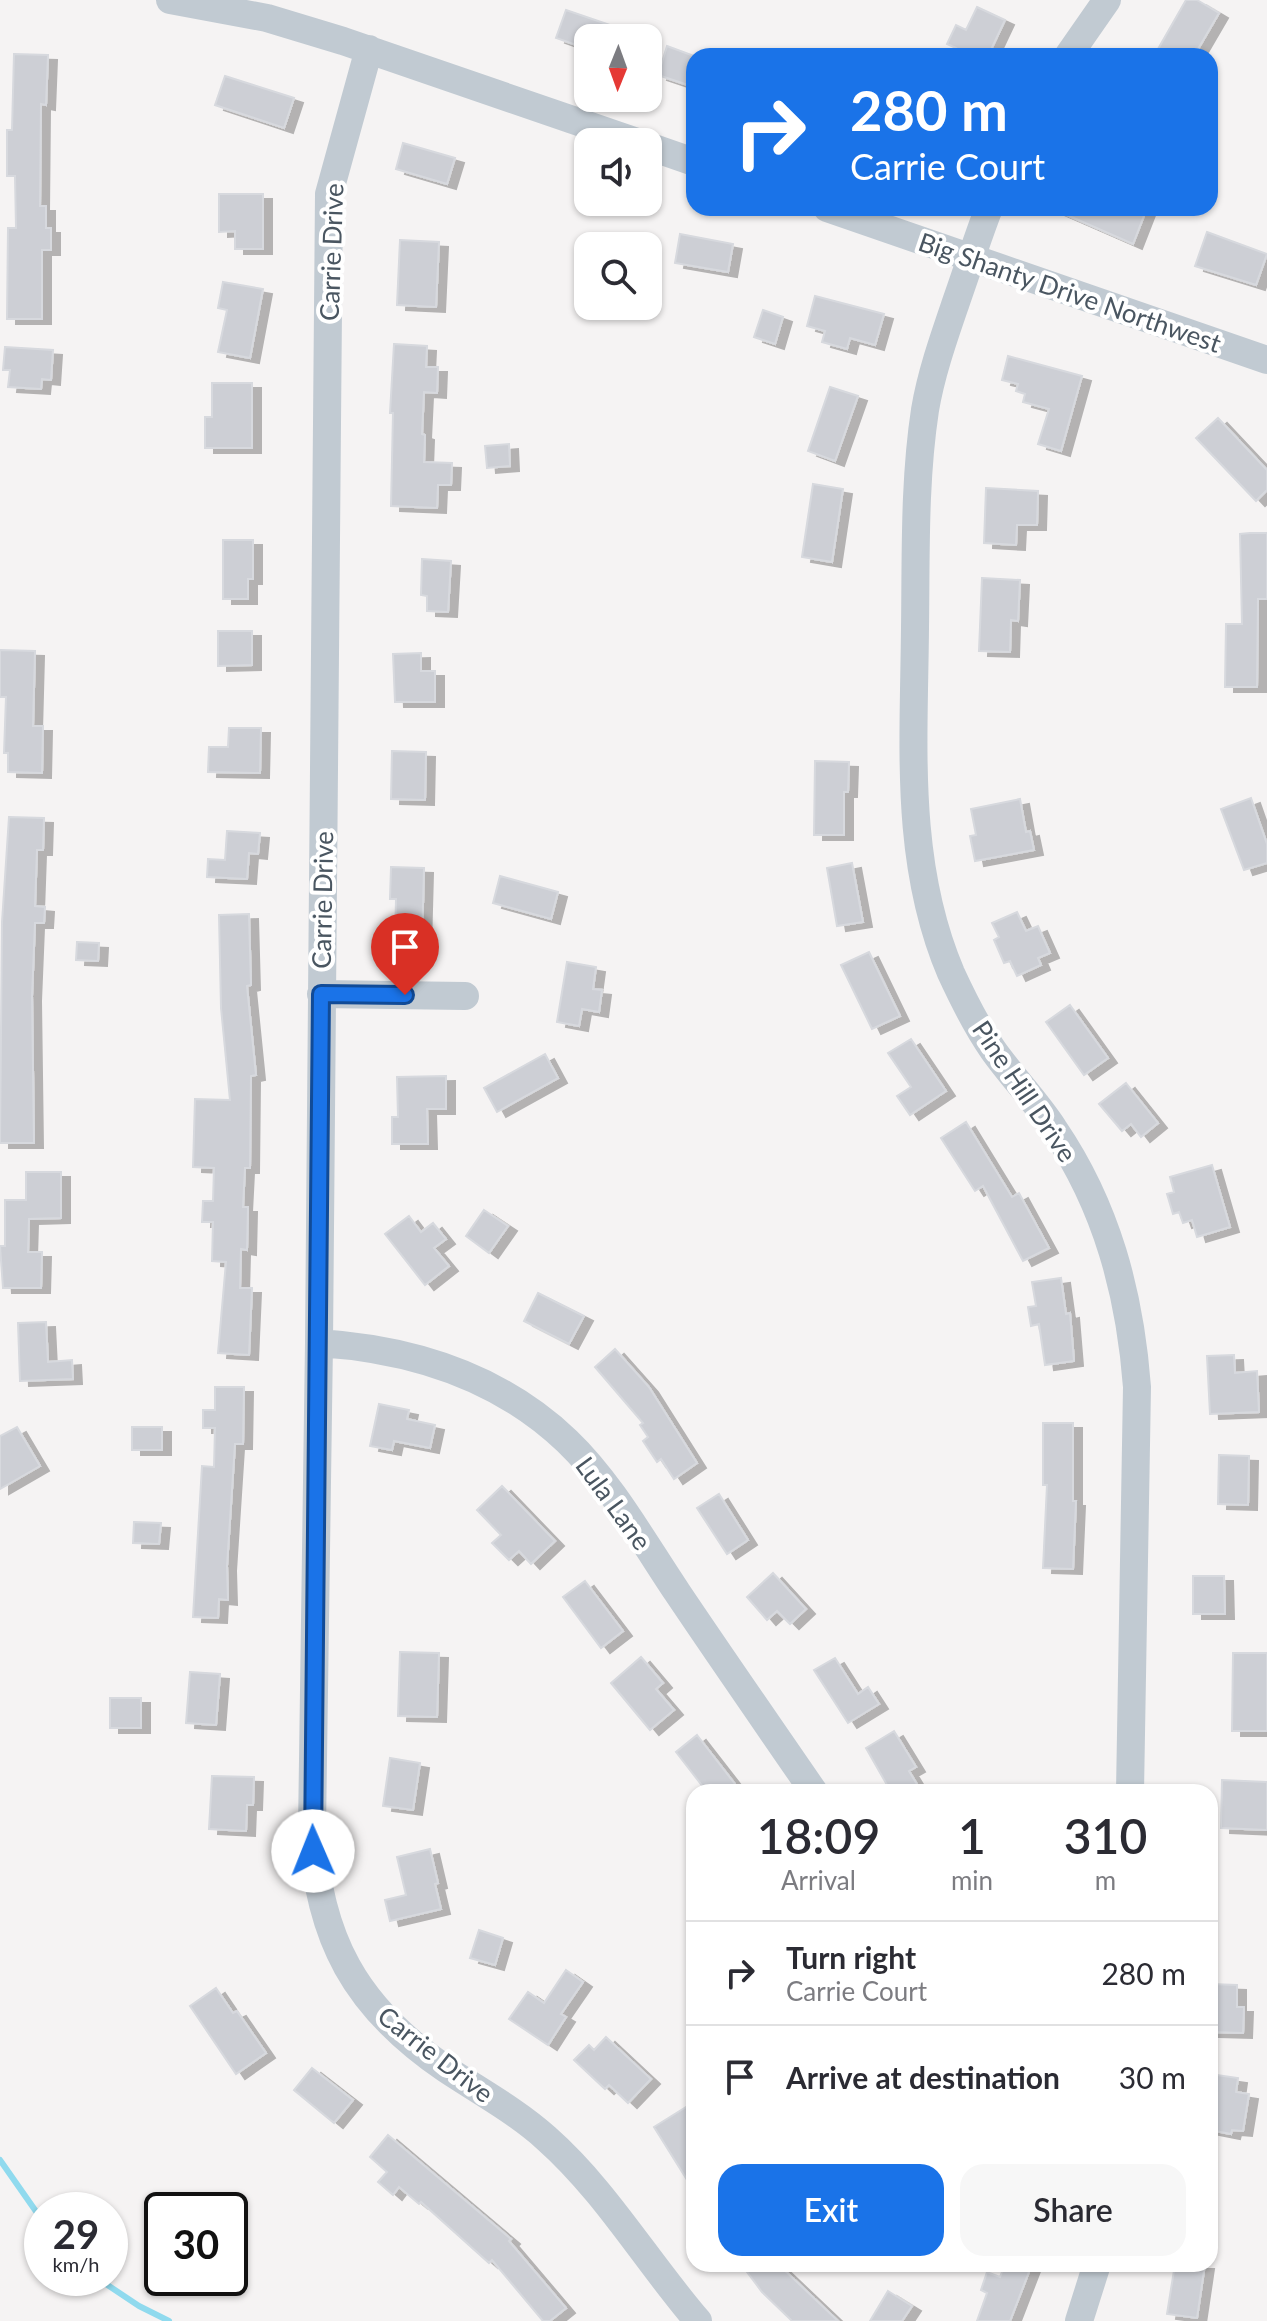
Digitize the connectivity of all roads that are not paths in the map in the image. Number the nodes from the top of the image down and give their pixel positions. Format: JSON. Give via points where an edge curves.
{"nodes":[{"id":1,"x":170,"y":0,"type":"edge"},
{"id":2,"x":1107,"y":0,"type":"edge"},
{"id":3,"x":1074,"y":48,"type":"edge"},
{"id":4,"x":369,"y":49,"type":"junction"},
{"id":5,"x":597,"y":128,"type":"edge"},
{"id":6,"x":662,"y":151,"type":"edge"},
{"id":7,"x":686,"y":159,"type":"edge"},
{"id":8,"x":850,"y":216,"type":"edge"},
{"id":9,"x":986,"y":216,"type":"edge"},
{"id":10,"x":972,"y":258,"type":"junction"},
{"id":11,"x":1267,"y":360,"type":"edge"},
{"id":12,"x":321,"y":994,"type":"junction"},
{"id":13,"x":465,"y":996,"type":"dead end"},
{"id":14,"x":319,"y":1343,"type":"junction"},
{"id":15,"x":809,"y":1784,"type":"edge"},
{"id":16,"x":1130,"y":1784,"type":"edge"},
{"id":17,"x":1094,"y":2272,"type":"edge"},
{"id":18,"x":698,"y":2321,"type":"edge"},
{"id":19,"x":1079,"y":2321,"type":"edge"}],
"edges":[{"from":1,"to":4,"type":"street","via":[[267,18]]},
{"from":2,"to":3,"type":"street"},
{"from":4,"to":5,"type":"street"},
{"from":4,"to":12,"type":"street","name":"Carrie Drive","via":[[329,194]]},
{"from":6,"to":7,"type":"street"},
{"from":8,"to":10,"type":"street","name":"Big Shanty Drive Northwest"},
{"from":9,"to":10,"type":"street","name":"Pine Hill Drive"},
{"from":10,"to":11,"type":"street","name":"Big Shanty Drive Northwest"},
{"from":10,"to":16,"type":"street","name":"Pine Hill Drive","via":[[941,347],[920,456],[915,824],[924,882],[951,972],[992,1048],[1054,1128],[1083,1177],[1107,1228],[1120,1273],[1137,1387]]},
{"from":12,"to":13,"type":"street"},
{"from":12,"to":14,"type":"street","name":"Carrie Drive"},
{"from":14,"to":15,"type":"street","name":"Lula Lane","via":[[421,1358],[482,1381],[532,1411],[569,1442]]},
{"from":14,"to":18,"type":"street","name":"Carrie Drive","via":[[312,1829],[314,1872],[325,1917],[368,2001],[409,2040],[547,2138]]},
{"from":17,"to":19,"type":"street"}]}
